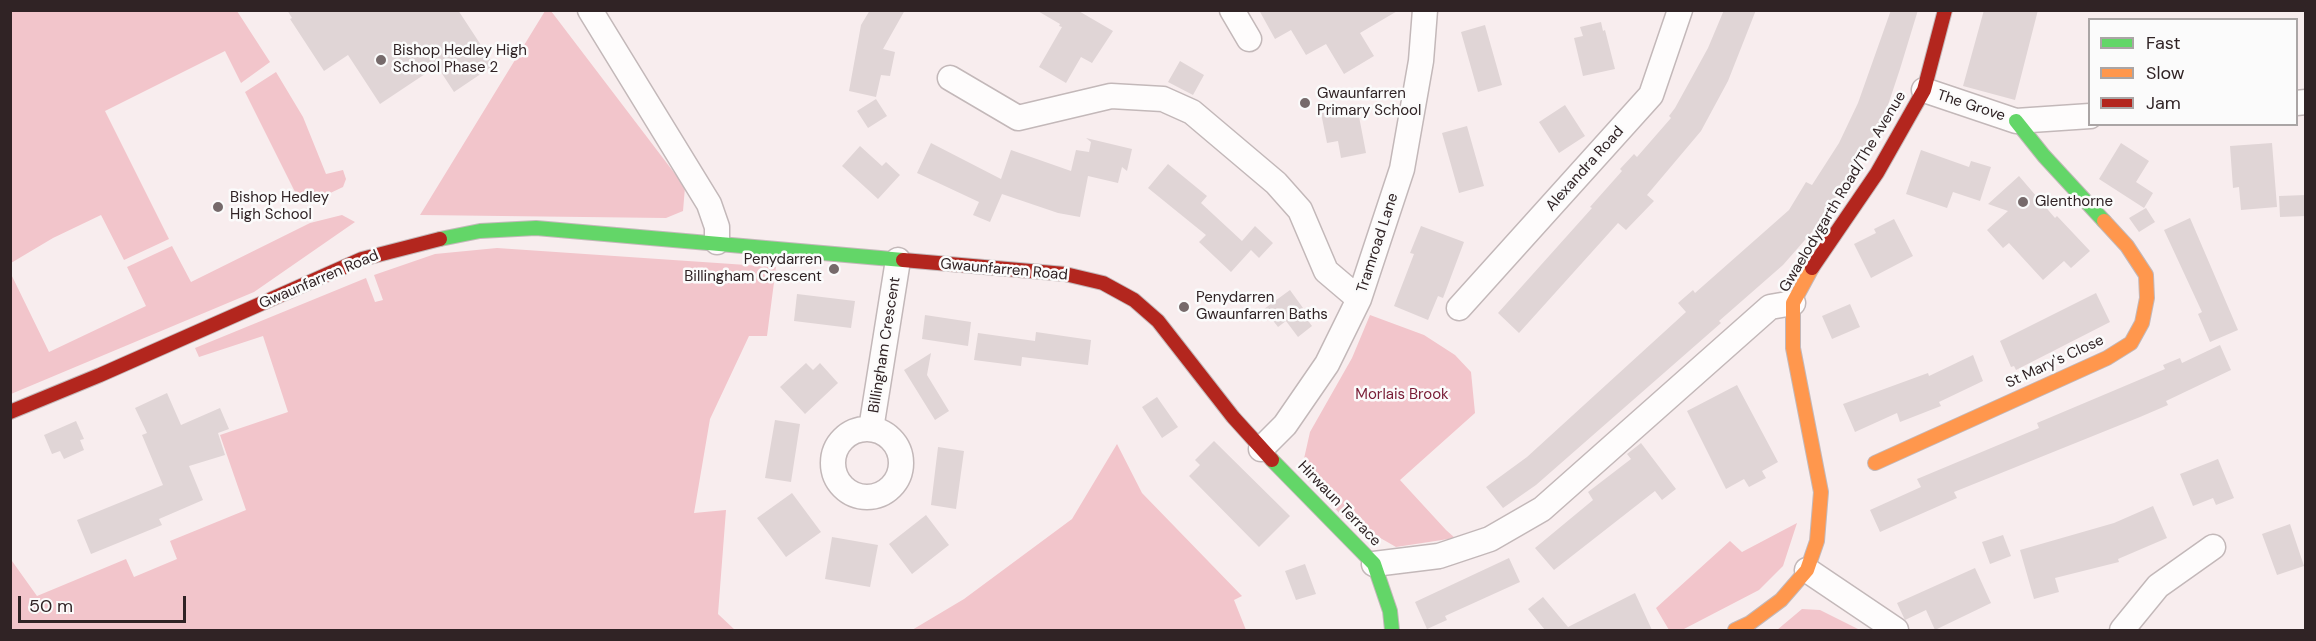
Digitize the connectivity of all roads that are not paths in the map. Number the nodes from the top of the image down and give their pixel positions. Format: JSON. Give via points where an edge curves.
{"nodes":[{"id":1,"x":590,"y":10,"type":"edge"},
{"id":2,"x":1232,"y":10,"type":"edge"},
{"id":3,"x":1425,"y":10,"type":"edge"},
{"id":4,"x":1680,"y":10,"type":"edge"},
{"id":5,"x":1945,"y":10,"type":"edge"},
{"id":6,"x":1249,"y":39,"type":"dead end"},
{"id":7,"x":950,"y":78,"type":"dead end"},
{"id":8,"x":1924,"y":90,"type":"junction"},
{"id":9,"x":2088,"y":117,"type":"edge"},
{"id":10,"x":2016,"y":120,"type":"junction"},
{"id":11,"x":717,"y":242,"type":"junction"},
{"id":12,"x":898,"y":260,"type":"junction"},
{"id":13,"x":1359,"y":299,"type":"junction"},
{"id":14,"x":1793,"y":303,"type":"junction"},
{"id":15,"x":1458,"y":309,"type":"dead end"},
{"id":16,"x":10,"y":412,"type":"edge"},
{"id":17,"x":1233,"y":417,"type":"joint"},
{"id":18,"x":871,"y":429,"type":"dead end"},
{"id":19,"x":1261,"y":449,"type":"junction"},
{"id":20,"x":1875,"y":463,"type":"dead end"},
{"id":21,"x":2213,"y":547,"type":"dead end"},
{"id":22,"x":1374,"y":564,"type":"junction"},
{"id":23,"x":1807,"y":570,"type":"junction"},
{"id":24,"x":1392,"y":630,"type":"edge"},
{"id":25,"x":1735,"y":630,"type":"edge"},
{"id":26,"x":1896,"y":630,"type":"edge"},
{"id":27,"x":2122,"y":630,"type":"edge"}],
"edges":[{"from":1,"to":11,"type":"street","via":[[709,204],[717,227]]},
{"from":2,"to":6,"type":"street"},
{"from":3,"to":13,"type":"street","name":"Tramroad Lane","via":[[1421,61],[1402,169]]},
{"from":4,"to":15,"type":"street","name":"Alexandra Road","via":[[1651,95]]},
{"from":5,"to":8,"type":"street","name":"Gwaelodygarth Road/The Avenue"},
{"from":7,"to":13,"type":"street","via":[[1018,118],[1111,96],[1163,99],[1192,112],[1276,183],[1300,210],[1326,271]]},
{"from":8,"to":10,"type":"street","name":"The Grove"},
{"from":8,"to":14,"type":"street","name":"Gwaelodygarth Road/The Avenue","via":[[1877,173],[1817,259]]},
{"from":9,"to":10,"type":"street","name":"The Grove"},
{"from":10,"to":20,"type":"street","name":"St Mary's Close","via":[[2127,246],[2146,275],[2142,323],[2132,343],[2107,358]]},
{"from":11,"to":12,"type":"street","name":"Gwaunfarren Road"},
{"from":11,"to":16,"type":"street","name":"Gwaunfarren Road","via":[[536,228],[480,231],[409,246],[362,259]]},
{"from":12,"to":17,"type":"street","name":"Gwaunfarren Road","via":[[1065,274],[1103,284],[1134,300],[1158,321]]},
{"from":12,"to":18,"type":"street","name":"Billingham Crescent"},
{"from":13,"to":19,"type":"street","name":"Tramroad Lane","via":[[1327,364],[1285,425]]},
{"from":14,"to":22,"type":"street","via":[[1770,307],[1542,509],[1490,540],[1439,556]]},
{"from":14,"to":23,"type":"street","name":"Gwaelodygarth Road/The Avenue","via":[[1793,348],[1821,492],[1817,542]]},
{"from":17,"to":19,"type":"street","name":"Hirwaun Terrace"},
{"from":19,"to":22,"type":"street","name":"Hirwaun Terrace"},
{"from":21,"to":27,"type":"street","via":[[2158,586]]},
{"from":22,"to":24,"type":"street","name":"Hirwaun Terrace","via":[[1390,611]]},
{"from":23,"to":25,"type":"street","via":[[1781,600]]},
{"from":23,"to":26,"type":"street"}]}
